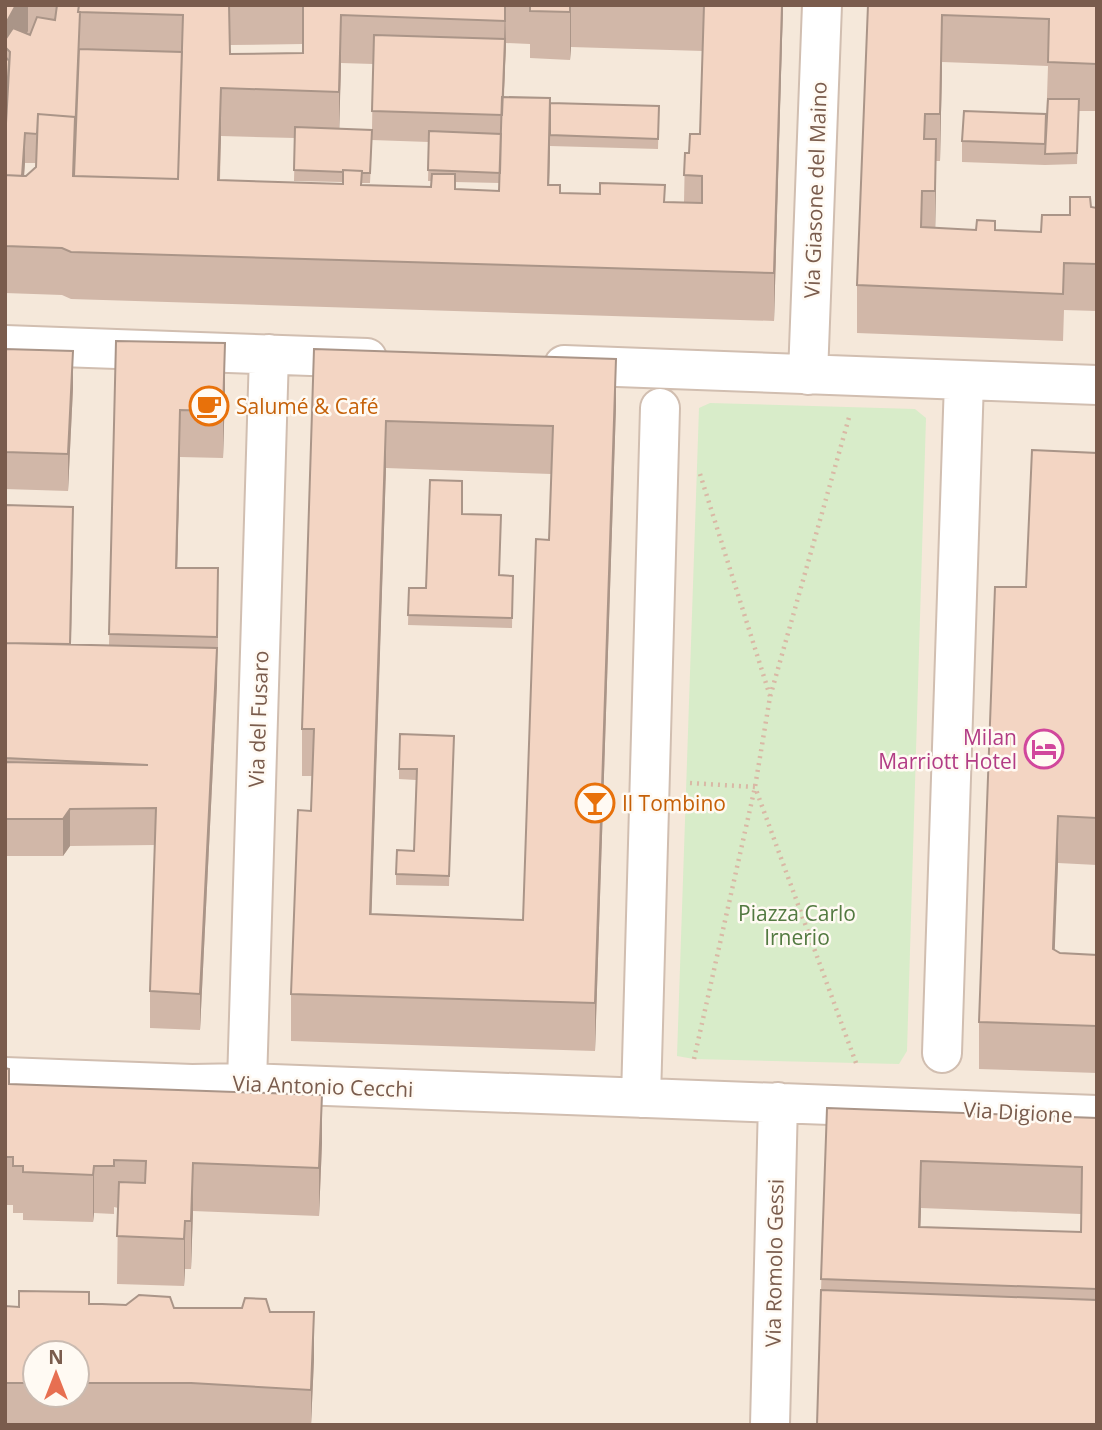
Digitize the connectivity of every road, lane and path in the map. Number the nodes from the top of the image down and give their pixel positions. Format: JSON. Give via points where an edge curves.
{"nodes":[{"id":1,"x":822,"y":5,"type":"edge"},
{"id":2,"x":5,"y":345,"type":"edge"},
{"id":3,"x":269,"y":354,"type":"junction"},
{"id":4,"x":397,"y":359,"type":"edge"},
{"id":5,"x":534,"y":364,"type":"edge"},
{"id":6,"x":808,"y":375,"type":"junction"},
{"id":7,"x":964,"y":381,"type":"junction"},
{"id":8,"x":1097,"y":384,"type":"edge"},
{"id":9,"x":852,"y":406,"type":"dead end"},
{"id":10,"x":660,"y":408,"type":"dead end"},
{"id":11,"x":697,"y":463,"type":"dead end"},
{"id":12,"x":770,"y":697,"type":"junction"},
{"id":13,"x":687,"y":783,"type":"dead end"},
{"id":14,"x":755,"y":787,"type":"junction"},
{"id":15,"x":942,"y":1053,"type":"dead end"},
{"id":16,"x":694,"y":1059,"type":"dead end"},
{"id":17,"x":856,"y":1063,"type":"dead end"},
{"id":18,"x":5,"y":1077,"type":"edge"},
{"id":19,"x":247,"y":1083,"type":"junction"},
{"id":20,"x":641,"y":1098,"type":"junction"},
{"id":21,"x":778,"y":1102,"type":"junction"},
{"id":22,"x":1097,"y":1115,"type":"edge"},
{"id":23,"x":770,"y":1425,"type":"edge"}],
"edges":[{"from":1,"to":6,"type":"street","name":"Via Giasone del Maino"},
{"from":2,"to":3,"type":"street"},
{"from":3,"to":4,"type":"street"},
{"from":3,"to":19,"type":"street","name":"Via del Fusaro"},
{"from":5,"to":6,"type":"street"},
{"from":6,"to":7,"type":"street"},
{"from":7,"to":8,"type":"street"},
{"from":7,"to":15,"type":"street"},
{"from":9,"to":12,"type":"path"},
{"from":10,"to":20,"type":"street"},
{"from":11,"to":12,"type":"path"},
{"from":12,"to":14,"type":"path"},
{"from":13,"to":14,"type":"path"},
{"from":14,"to":16,"type":"path"},
{"from":14,"to":17,"type":"path"},
{"from":18,"to":19,"type":"street","name":"Via Antonio Cecchi"},
{"from":19,"to":20,"type":"street","name":"Via Antonio Cecchi"},
{"from":20,"to":21,"type":"street"},
{"from":21,"to":22,"type":"street","name":"Via Digione"},
{"from":21,"to":23,"type":"street","name":"Via Romolo Gessi"}]}
